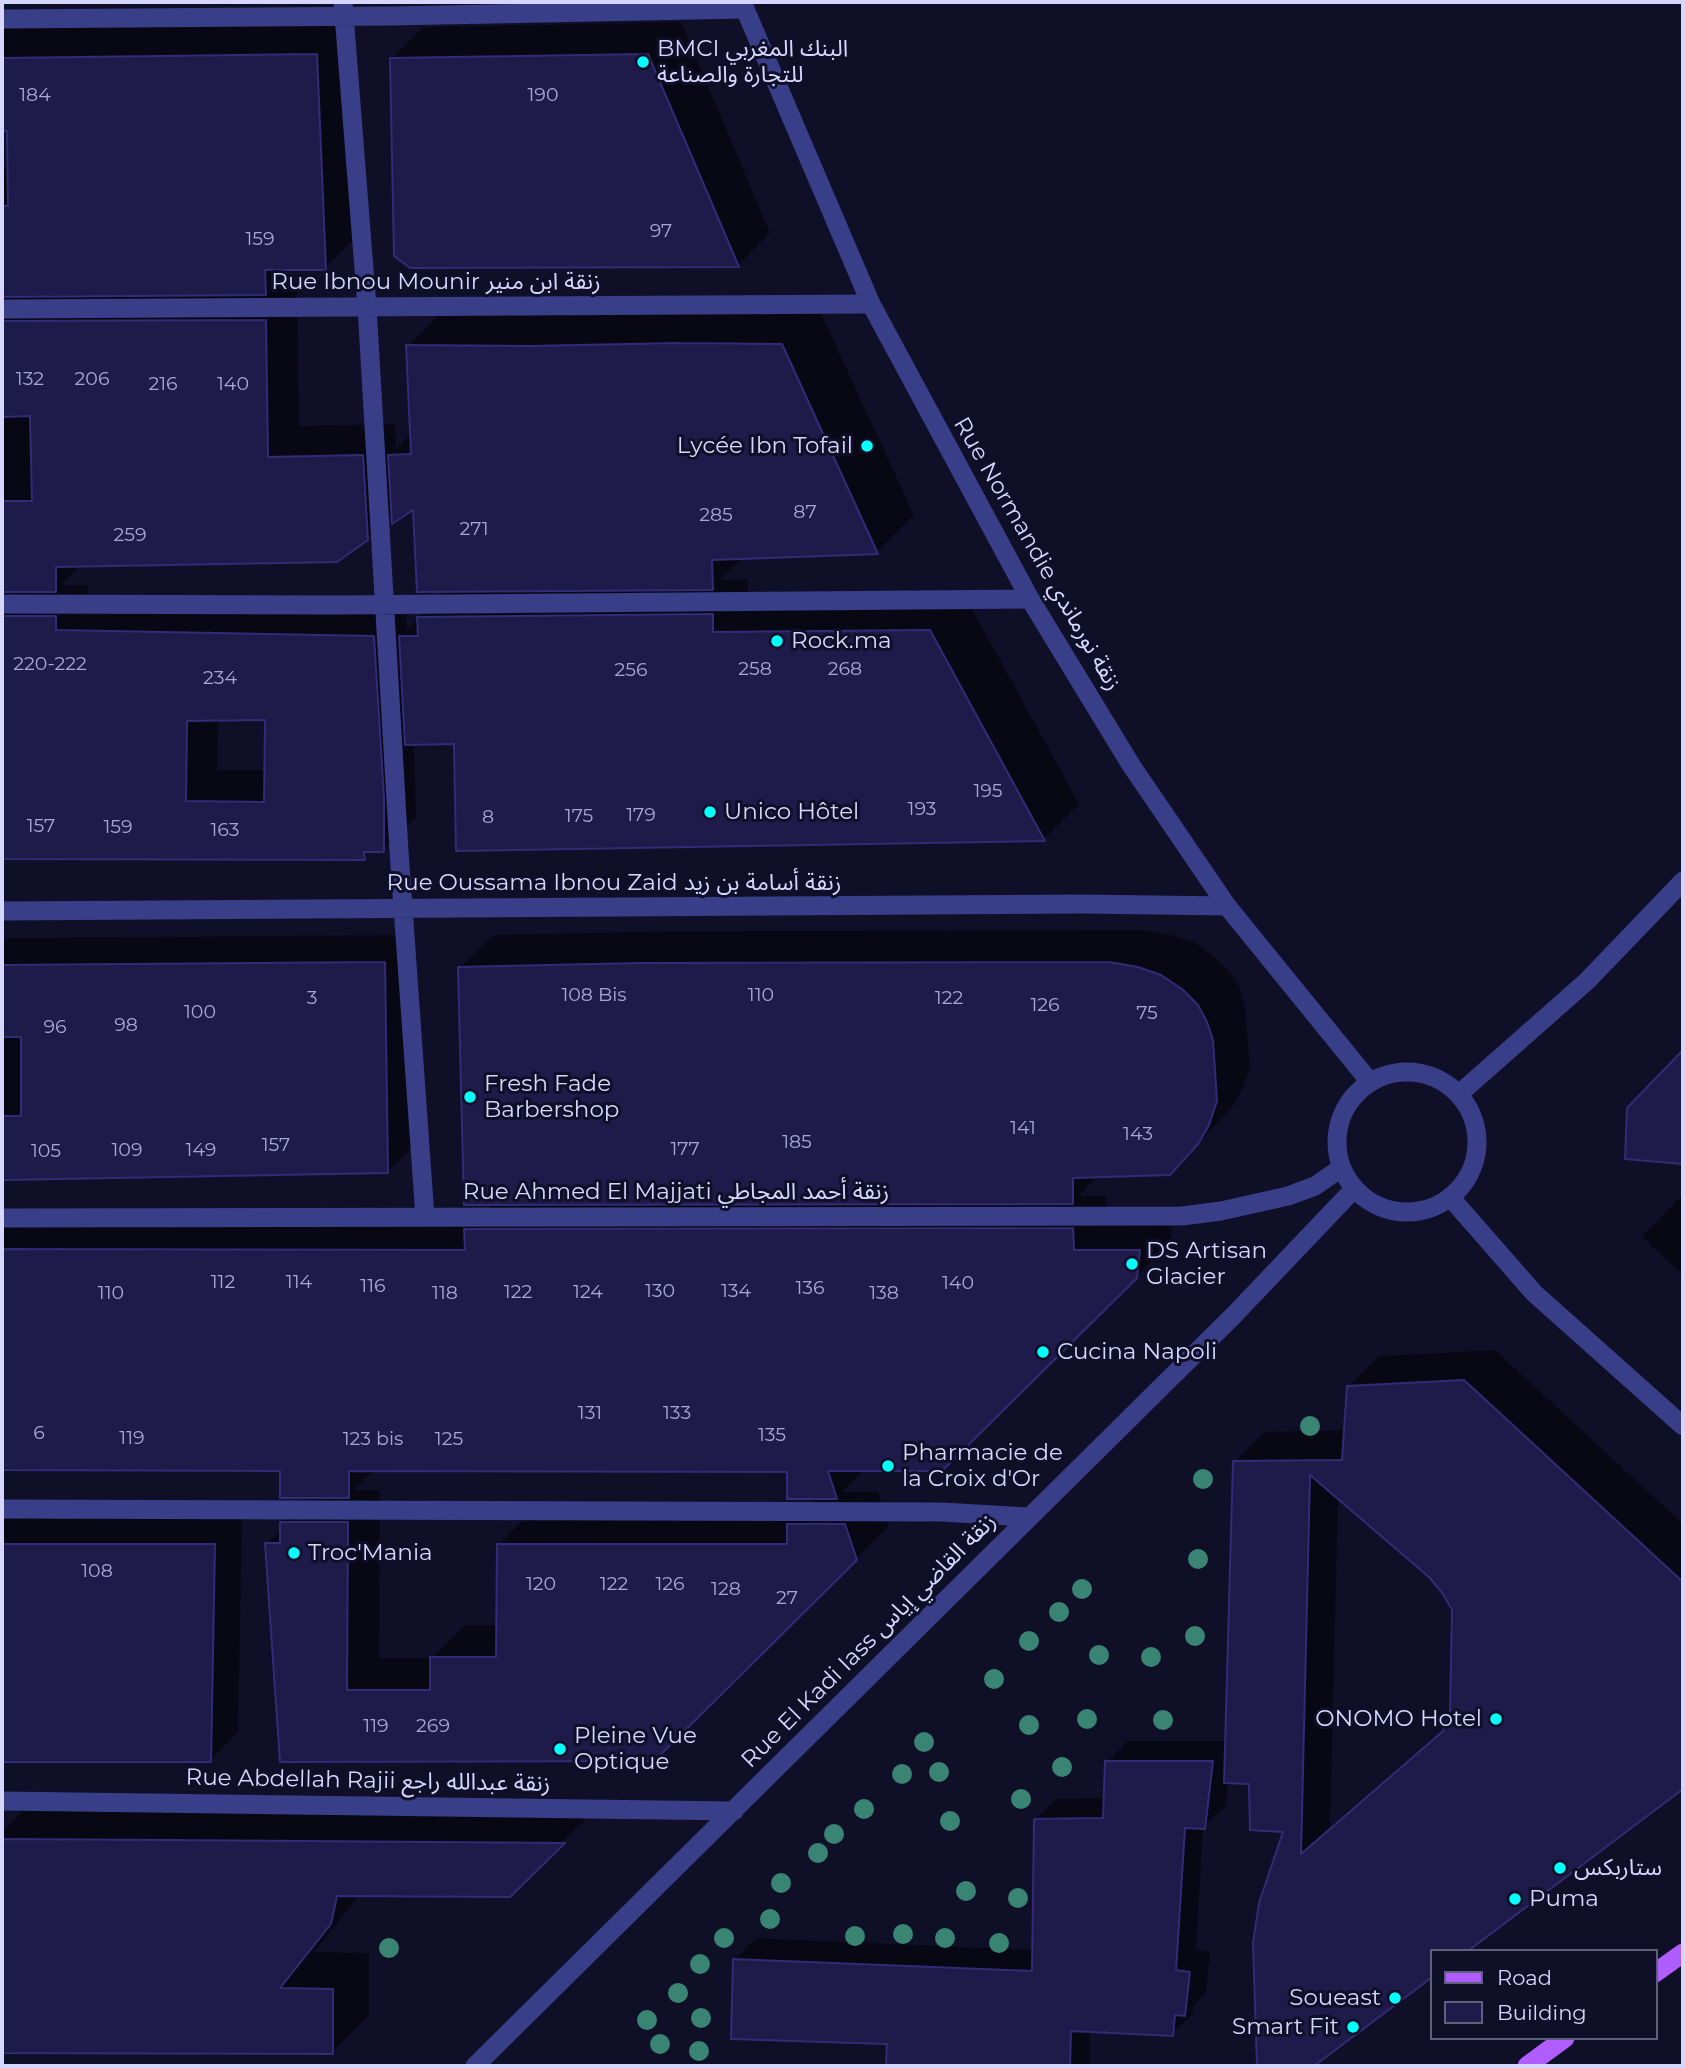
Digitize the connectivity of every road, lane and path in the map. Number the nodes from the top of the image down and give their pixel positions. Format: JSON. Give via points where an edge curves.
{"nodes":[{"id":1,"x":743,"y":5,"type":"edge"},
{"id":2,"x":344,"y":9,"type":"edge"},
{"id":3,"x":2,"y":19,"type":"edge"},
{"id":4,"x":871,"y":304,"type":"junction"},
{"id":5,"x":367,"y":307,"type":"junction"},
{"id":6,"x":2,"y":309,"type":"edge"},
{"id":7,"x":1030,"y":599,"type":"junction"},
{"id":8,"x":2,"y":604,"type":"edge"},
{"id":9,"x":384,"y":604,"type":"junction"},
{"id":10,"x":1683,"y":881,"type":"edge"},
{"id":11,"x":1227,"y":905,"type":"junction"},
{"id":12,"x":404,"y":909,"type":"junction"},
{"id":13,"x":2,"y":911,"type":"edge"},
{"id":14,"x":1370,"y":1082,"type":"junction"},
{"id":15,"x":1459,"y":1094,"type":"junction"},
{"id":16,"x":1341,"y":1168,"type":"junction"},
{"id":17,"x":1354,"y":1188,"type":"junction"},
{"id":18,"x":1450,"y":1197,"type":"junction"},
{"id":19,"x":425,"y":1217,"type":"junction"},
{"id":20,"x":2,"y":1218,"type":"edge"},
{"id":21,"x":1683,"y":1426,"type":"edge"},
{"id":22,"x":2,"y":1509,"type":"edge"},
{"id":23,"x":1028,"y":1517,"type":"junction"},
{"id":24,"x":2,"y":1801,"type":"edge"},
{"id":25,"x":734,"y":1811,"type":"junction"},
{"id":26,"x":1683,"y":1953,"type":"edge"},
{"id":27,"x":1657,"y":1972,"type":"edge"},
{"id":28,"x":1563,"y":2040,"type":"edge"},
{"id":29,"x":475,"y":2066,"type":"edge"},
{"id":30,"x":1527,"y":2066,"type":"edge"}],
"edges":[{"from":1,"to":2,"type":"street"},
{"from":1,"to":4,"type":"street","name":"Rue Normandie زنقة نورماندي"},
{"from":2,"to":3,"type":"street"},
{"from":2,"to":5,"type":"street"},
{"from":4,"to":5,"type":"street","name":"Rue Ibnou Mounir زنقة ابن منير"},
{"from":4,"to":7,"type":"street","name":"Rue Normandie زنقة نورماندي"},
{"from":5,"to":6,"type":"street","name":"Rue Ibnou Mounir زنقة ابن منير"},
{"from":5,"to":9,"type":"street"},
{"from":7,"to":9,"type":"street"},
{"from":7,"to":11,"type":"street","name":"Rue Normandie زنقة نورماندي","via":[[1131,765]]},
{"from":8,"to":9,"type":"street"},
{"from":9,"to":12,"type":"street"},
{"from":10,"to":15,"type":"street","via":[[1587,981]]},
{"from":11,"to":12,"type":"street","name":"Rue Oussama Ibnou Zaid زنقة أسامة بن زيد"},
{"from":11,"to":14,"type":"street","name":"Rue Normandie زنقة نورماندي"},
{"from":12,"to":13,"type":"street","name":"Rue Oussama Ibnou Zaid زنقة أسامة بن زيد"},
{"from":12,"to":19,"type":"street"},
{"from":14,"to":15,"type":"street","via":[[1393,1073],[1418,1072],[1441,1080]]},
{"from":14,"to":16,"type":"street","via":[[1341,1117],[1337,1144]]},
{"from":15,"to":18,"type":"street","via":[[1473,1115],[1477,1151],[1469,1174]]},
{"from":16,"to":17,"type":"street"},
{"from":16,"to":19,"type":"street","name":"Rue Ahmed El Majjati زنقة أحمد المجاطي","via":[[1315,1186],[1288,1196],[1182,1216]]},
{"from":17,"to":18,"type":"street","via":[[1373,1204],[1396,1212],[1422,1211]]},
{"from":17,"to":23,"type":"street","name":"Rue El Kadi Iass زنقة القاضي إياس","via":[[1233,1316]]},
{"from":18,"to":21,"type":"street","via":[[1534,1293]]},
{"from":19,"to":20,"type":"street","name":"Rue Ahmed El Majjati زنقة أحمد المجاطي"},
{"from":22,"to":23,"type":"street","via":[[942,1512]]},
{"from":23,"to":25,"type":"street","name":"Rue El Kadi Iass زنقة القاضي إياس"},
{"from":24,"to":25,"type":"street","name":"Rue Abdellah Rajii زنقة عبدالله راجع"},
{"from":25,"to":29,"type":"street","name":"Rue El Kadi Iass زنقة القاضي إياس"},
{"from":26,"to":27,"type":"main road"},
{"from":28,"to":30,"type":"main road"}]}
